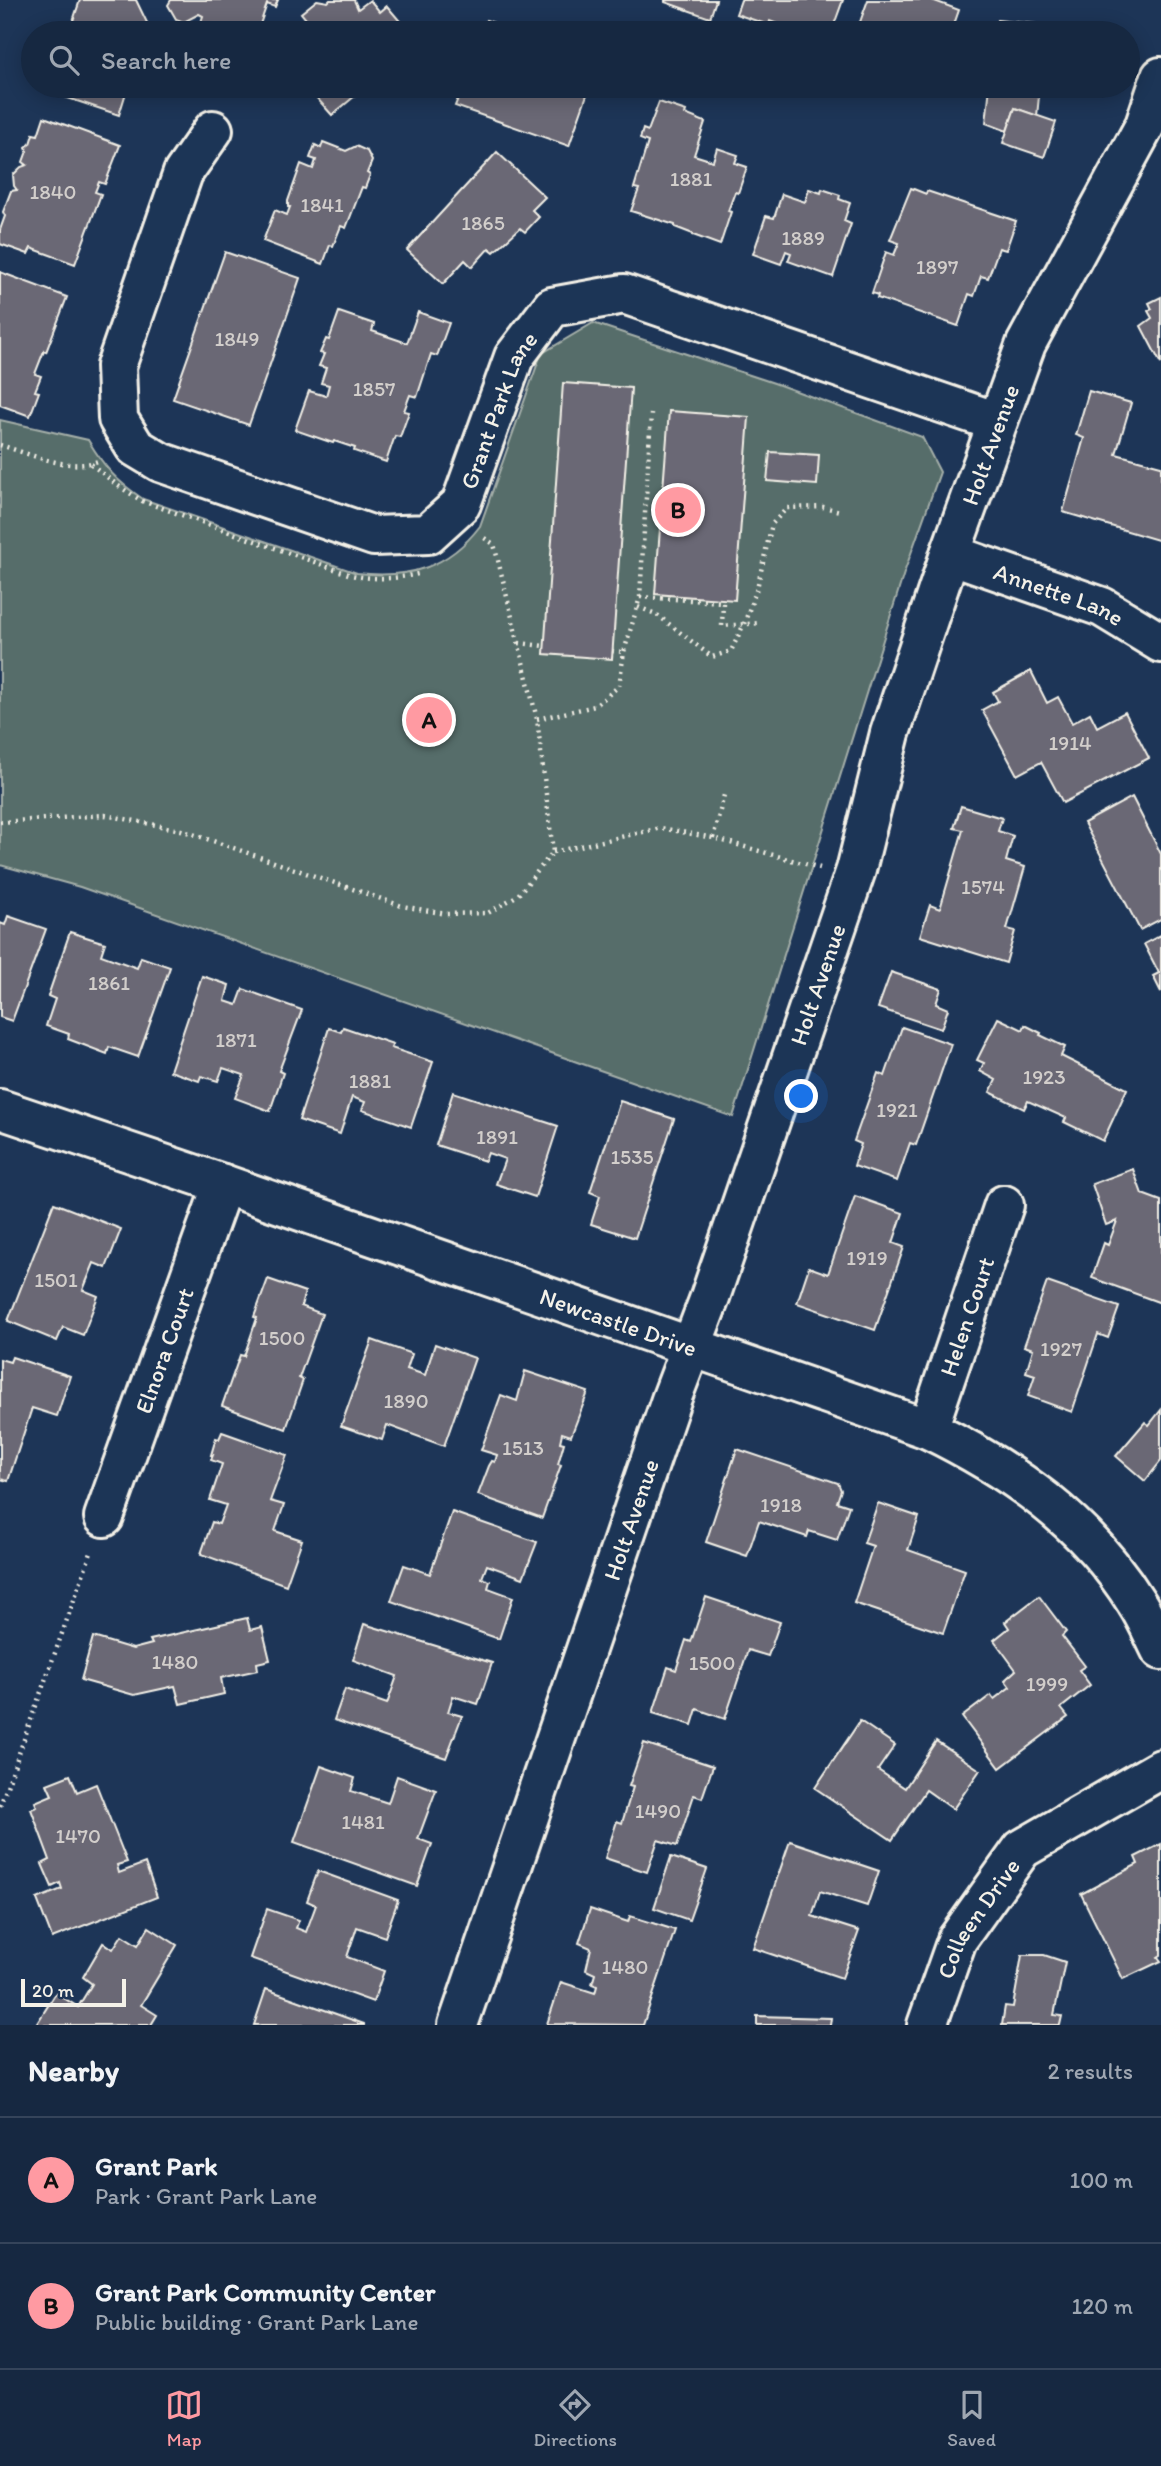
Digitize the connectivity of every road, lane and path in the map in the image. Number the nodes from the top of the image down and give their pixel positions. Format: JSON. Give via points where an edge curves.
{"nodes":[{"id":1,"x":1161,"y":77,"type":"edge"},
{"id":2,"x":213,"y":130,"type":"dead end"},
{"id":3,"x":651,"y":414,"type":"dead end"},
{"id":4,"x":997,"y":422,"type":"junction"},
{"id":5,"x":0,"y":446,"type":"edge"},
{"id":6,"x":91,"y":464,"type":"dead end"},
{"id":7,"x":461,"y":504,"type":"junction"},
{"id":8,"x":840,"y":510,"type":"dead end"},
{"id":9,"x":950,"y":554,"type":"junction"},
{"id":10,"x":640,"y":597,"type":"junction"},
{"id":11,"x":638,"y":607,"type":"junction"},
{"id":12,"x":760,"y":623,"type":"dead end"},
{"id":13,"x":744,"y":624,"type":"junction"},
{"id":14,"x":519,"y":643,"type":"junction"},
{"id":15,"x":1161,"y":643,"type":"edge"},
{"id":16,"x":544,"y":646,"type":"dead end"},
{"id":17,"x":612,"y":651,"type":"dead end"},
{"id":18,"x":624,"y":652,"type":"junction"},
{"id":19,"x":537,"y":719,"type":"junction"},
{"id":20,"x":724,"y":795,"type":"dead end"},
{"id":21,"x":0,"y":822,"type":"edge"},
{"id":22,"x":713,"y":838,"type":"junction"},
{"id":23,"x":552,"y":852,"type":"junction"},
{"id":24,"x":854,"y":878,"type":"junction"},
{"id":25,"x":0,"y":1110,"type":"edge"},
{"id":26,"x":223,"y":1184,"type":"junction"},
{"id":27,"x":1004,"y":1205,"type":"dead end"},
{"id":28,"x":691,"y":1346,"type":"junction"},
{"id":29,"x":929,"y":1429,"type":"junction"},
{"id":30,"x":104,"y":1517,"type":"joint"},
{"id":31,"x":1161,"y":1650,"type":"edge"},
{"id":32,"x":1161,"y":1769,"type":"edge"},
{"id":33,"x":0,"y":1806,"type":"edge"},
{"id":34,"x":458,"y":2025,"type":"edge"},
{"id":35,"x":927,"y":2025,"type":"edge"}],
"edges":[{"from":1,"to":4,"type":"street","name":"Holt Avenue","via":[[1145,125],[1026,344]]},
{"from":2,"to":7,"type":"street","name":"Grant Park Lane","via":[[183,173],[116,366],[118,419],[135,447],[160,462],[374,536],[428,534]]},
{"from":3,"to":10,"type":"path"},
{"from":4,"to":7,"type":"street","name":"Grant Park Lane","via":[[624,294],[552,307],[514,356]]},
{"from":4,"to":9,"type":"street","name":"Holt Avenue"},
{"from":5,"to":6,"type":"path","via":[[61,463]]},
{"from":7,"to":14,"type":"path","via":[[481,535],[495,544]]},
{"from":8,"to":13,"type":"path","via":[[787,508],[772,524]]},
{"from":9,"to":15,"type":"street","name":"Annette Lane","via":[[1102,607]]},
{"from":9,"to":24,"type":"street","name":"Holt Avenue","via":[[890,733]]},
{"from":10,"to":11,"type":"path"},
{"from":10,"to":13,"type":"path","via":[[723,601],[722,626]]},
{"from":11,"to":13,"type":"path","via":[[656,614],[712,657],[731,651]]},
{"from":11,"to":18,"type":"path"},
{"from":12,"to":13,"type":"path"},
{"from":14,"to":16,"type":"path"},
{"from":14,"to":19,"type":"path"},
{"from":17,"to":18,"type":"path"},
{"from":18,"to":19,"type":"path","via":[[619,686],[595,706]]},
{"from":19,"to":23,"type":"path"},
{"from":20,"to":22,"type":"path"},
{"from":21,"to":23,"type":"path","via":[[105,815],[181,830],[402,906],[446,914],[488,913],[518,895]]},
{"from":22,"to":23,"type":"path","via":[[661,828]]},
{"from":22,"to":24,"type":"path"},
{"from":24,"to":28,"type":"street","name":"Holt Avenue"},
{"from":25,"to":26,"type":"street","name":"Newcastle Drive"},
{"from":26,"to":28,"type":"street","name":"Newcastle Drive"},
{"from":26,"to":30,"type":"street","name":"Elnora Court"},
{"from":27,"to":29,"type":"street","name":"Helen Court"},
{"from":28,"to":29,"type":"street","name":"Newcastle Drive"},
{"from":28,"to":34,"type":"street","name":"Holt Avenue"},
{"from":29,"to":31,"type":"street","name":"Newcastle Drive","via":[[1008,1472],[1058,1510],[1102,1554],[1136,1602]]},
{"from":30,"to":33,"type":"path"},
{"from":32,"to":35,"type":"street","name":"Colleen Drive","via":[[1022,1849],[957,1940]]}]}
